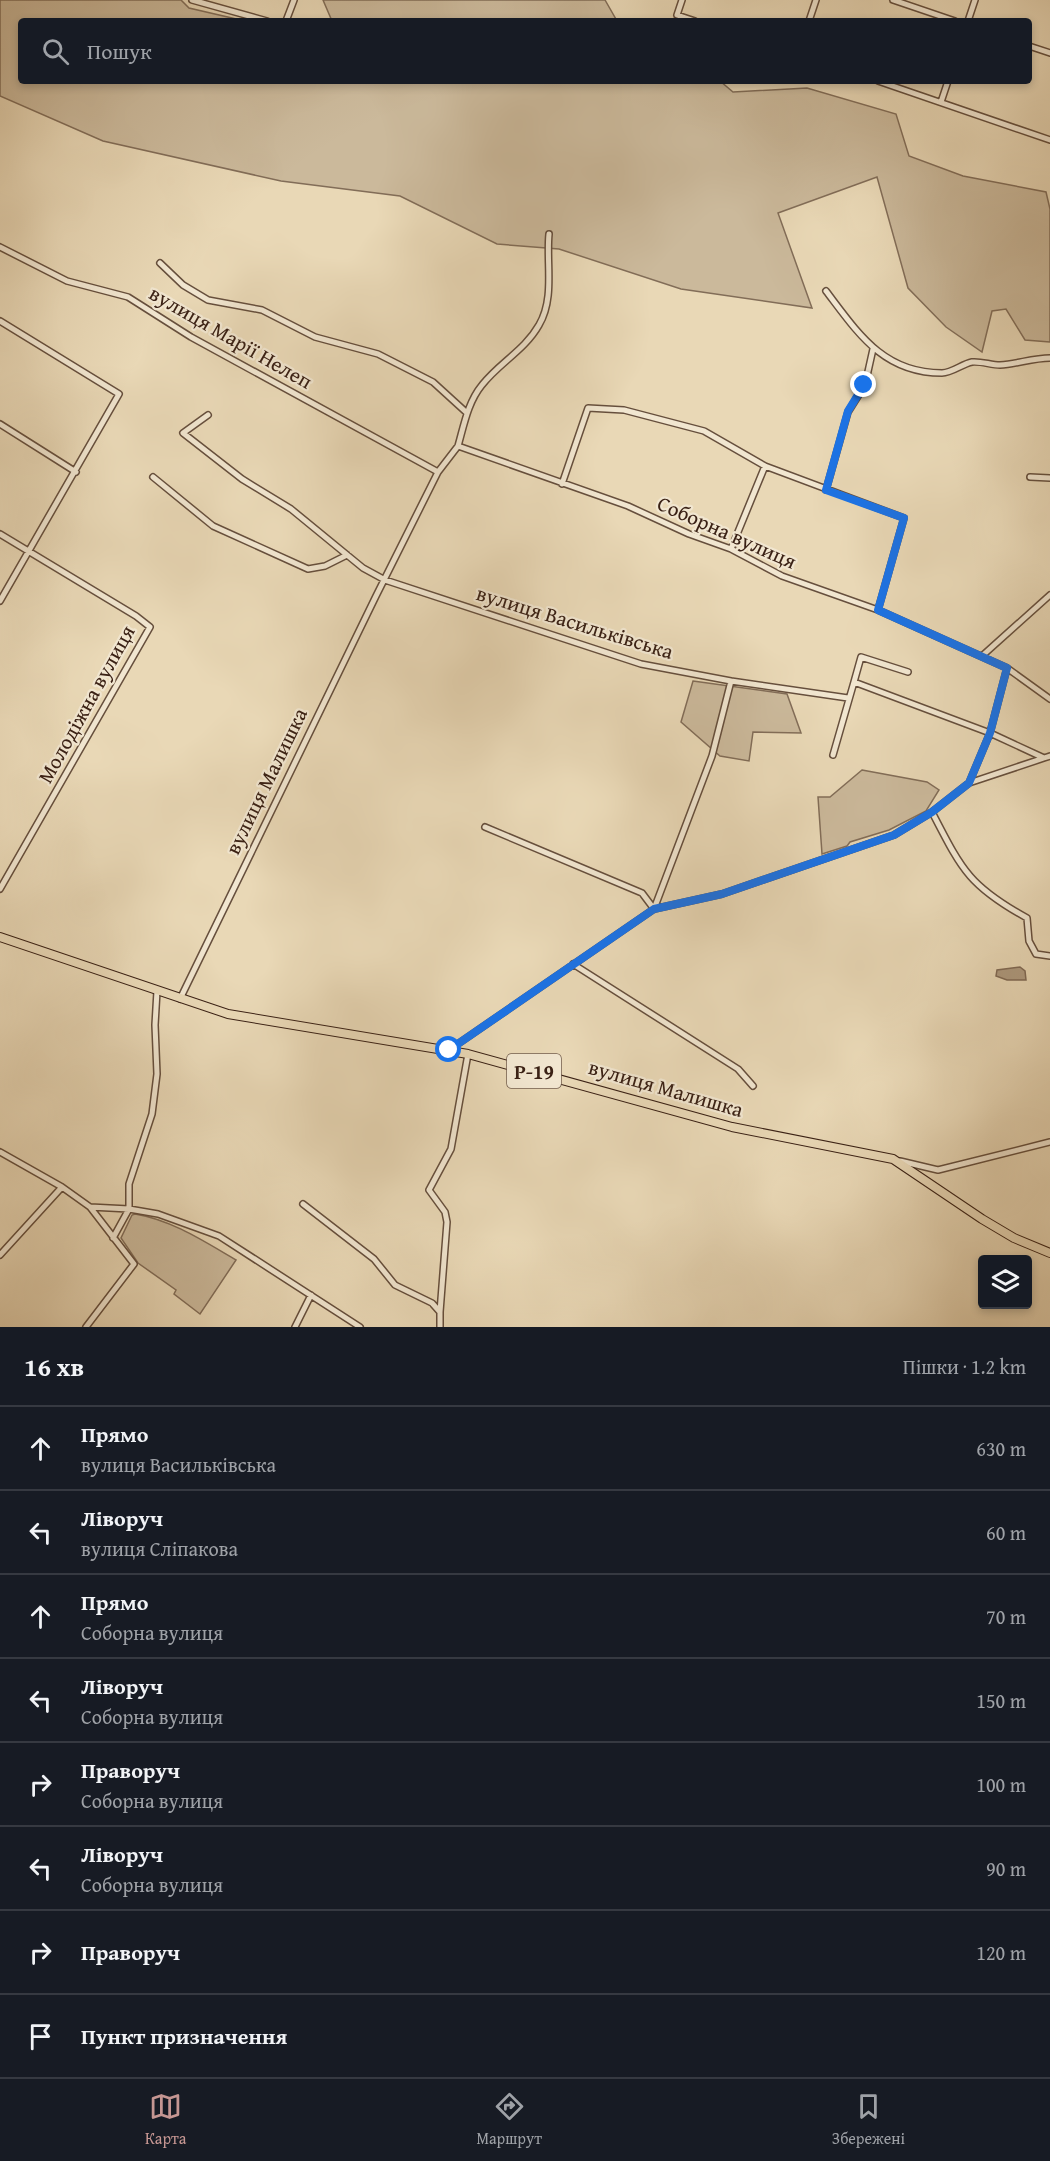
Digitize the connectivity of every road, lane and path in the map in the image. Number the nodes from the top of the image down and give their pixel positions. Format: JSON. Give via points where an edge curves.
{"nodes":[{"id":1,"x":294,"y":0,"type":"edge"},
{"id":2,"x":682,"y":0,"type":"edge"},
{"id":3,"x":816,"y":0,"type":"edge"},
{"id":4,"x":893,"y":0,"type":"edge"},
{"id":5,"x":975,"y":0,"type":"edge"},
{"id":6,"x":195,"y":1,"type":"edge"},
{"id":7,"x":256,"y":18,"type":"edge"},
{"id":8,"x":287,"y":18,"type":"edge"},
{"id":9,"x":686,"y":18,"type":"edge"},
{"id":10,"x":810,"y":18,"type":"edge"},
{"id":11,"x":946,"y":18,"type":"edge"},
{"id":12,"x":969,"y":18,"type":"edge"},
{"id":13,"x":1032,"y":47,"type":"edge"},
{"id":14,"x":1050,"y":53,"type":"edge"},
{"id":15,"x":887,"y":84,"type":"edge"},
{"id":16,"x":947,"y":84,"type":"edge"},
{"id":17,"x":941,"y":102,"type":"junction"},
{"id":18,"x":1050,"y":140,"type":"edge"},
{"id":19,"x":549,"y":234,"type":"dead end"},
{"id":20,"x":0,"y":247,"type":"edge"},
{"id":21,"x":160,"y":262,"type":"dead end"},
{"id":22,"x":826,"y":291,"type":"dead end"},
{"id":23,"x":0,"y":321,"type":"edge"},
{"id":24,"x":873,"y":349,"type":"junction"},
{"id":25,"x":1050,"y":358,"type":"edge"},
{"id":26,"x":467,"y":412,"type":"junction"},
{"id":27,"x":208,"y":415,"type":"dead end"},
{"id":28,"x":0,"y":424,"type":"edge"},
{"id":29,"x":458,"y":446,"type":"junction"},
{"id":30,"x":765,"y":466,"type":"junction"},
{"id":31,"x":76,"y":471,"type":"junction"},
{"id":32,"x":438,"y":472,"type":"junction"},
{"id":33,"x":153,"y":477,"type":"dead end"},
{"id":34,"x":1030,"y":477,"type":"dead end"},
{"id":35,"x":1050,"y":478,"type":"edge"},
{"id":36,"x":562,"y":484,"type":"junction"},
{"id":37,"x":826,"y":490,"type":"junction"},
{"id":38,"x":0,"y":534,"type":"edge"},
{"id":39,"x":731,"y":549,"type":"junction"},
{"id":40,"x":28,"y":552,"type":"junction"},
{"id":41,"x":347,"y":555,"type":"junction"},
{"id":42,"x":386,"y":580,"type":"junction"},
{"id":43,"x":1050,"y":595,"type":"edge"},
{"id":44,"x":0,"y":601,"type":"edge"},
{"id":45,"x":878,"y":610,"type":"junction"},
{"id":46,"x":982,"y":656,"type":"junction"},
{"id":47,"x":1007,"y":668,"type":"junction"},
{"id":48,"x":908,"y":672,"type":"dead end"},
{"id":49,"x":731,"y":681,"type":"junction"},
{"id":50,"x":854,"y":682,"type":"junction"},
{"id":51,"x":848,"y":698,"type":"junction"},
{"id":52,"x":1050,"y":699,"type":"edge"},
{"id":53,"x":990,"y":733,"type":"junction"},
{"id":54,"x":833,"y":755,"type":"dead end"},
{"id":55,"x":1047,"y":757,"type":"edge"},
{"id":56,"x":969,"y":783,"type":"junction"},
{"id":57,"x":932,"y":812,"type":"junction"},
{"id":58,"x":485,"y":827,"type":"dead end"},
{"id":59,"x":0,"y":890,"type":"edge"},
{"id":60,"x":654,"y":909,"type":"junction"},
{"id":61,"x":0,"y":937,"type":"edge"},
{"id":62,"x":1050,"y":956,"type":"edge"},
{"id":63,"x":573,"y":964,"type":"junction"},
{"id":64,"x":157,"y":991,"type":"junction"},
{"id":65,"x":180,"y":999,"type":"junction"},
{"id":66,"x":449,"y":1050,"type":"junction"},
{"id":67,"x":468,"y":1054,"type":"junction"},
{"id":68,"x":753,"y":1086,"type":"dead end"},
{"id":69,"x":1050,"y":1142,"type":"edge"},
{"id":70,"x":0,"y":1152,"type":"edge"},
{"id":71,"x":893,"y":1160,"type":"junction"},
{"id":72,"x":62,"y":1187,"type":"junction"},
{"id":73,"x":303,"y":1204,"type":"dead end"},
{"id":74,"x":90,"y":1207,"type":"junction"},
{"id":75,"x":129,"y":1209,"type":"junction"},
{"id":76,"x":113,"y":1238,"type":"junction"},
{"id":77,"x":1050,"y":1253,"type":"edge"},
{"id":78,"x":0,"y":1255,"type":"edge"},
{"id":79,"x":311,"y":1295,"type":"junction"},
{"id":80,"x":440,"y":1312,"type":"junction"},
{"id":81,"x":86,"y":1327,"type":"edge"},
{"id":82,"x":295,"y":1327,"type":"edge"},
{"id":83,"x":360,"y":1327,"type":"edge"},
{"id":84,"x":440,"y":1327,"type":"edge"}],
"edges":[{"from":1,"to":8,"type":"street"},
{"from":2,"to":9,"type":"street","via":[[677,15]]},
{"from":3,"to":10,"type":"street"},
{"from":4,"to":11,"type":"street"},
{"from":5,"to":12,"type":"street"},
{"from":6,"to":7,"type":"street"},
{"from":13,"to":14,"type":"street"},
{"from":15,"to":17,"type":"street"},
{"from":16,"to":17,"type":"street"},
{"from":17,"to":18,"type":"street"},
{"from":19,"to":26,"type":"street","via":[[547,304],[540,325],[480,387]]},
{"from":20,"to":32,"type":"street","name":"вулиця Марії Нелеп","via":[[67,281],[128,297],[191,337]]},
{"from":21,"to":26,"type":"street","name":"вулиця Марії Нелеп","via":[[183,285],[208,300],[262,310],[315,337],[378,354],[434,382]]},
{"from":22,"to":24,"type":"street"},
{"from":23,"to":31,"type":"street","via":[[119,394]]},
{"from":24,"to":25,"type":"street","via":[[916,371],[945,373],[972,362],[1001,365]]},
{"from":24,"to":37,"type":"street","via":[[864,385],[848,411]]},
{"from":26,"to":29,"type":"street"},
{"from":27,"to":41,"type":"street","name":"вулиця Васильківська","via":[[183,433],[242,479],[291,509]]},
{"from":28,"to":31,"type":"street"},
{"from":29,"to":32,"type":"street"},
{"from":29,"to":36,"type":"street","name":"Соборна вулиця"},
{"from":30,"to":36,"type":"street","via":[[704,431],[624,410],[588,408]]},
{"from":30,"to":37,"type":"street"},
{"from":30,"to":39,"type":"street"},
{"from":31,"to":40,"type":"street"},
{"from":32,"to":42,"type":"street"},
{"from":33,"to":41,"type":"street","via":[[213,526],[308,569]]},
{"from":34,"to":35,"type":"street"},
{"from":36,"to":39,"type":"street","name":"Соборна вулиця"},
{"from":37,"to":45,"type":"street","via":[[904,518]]},
{"from":38,"to":40,"type":"street"},
{"from":39,"to":45,"type":"street","name":"Соборна вулиця","via":[[782,576]]},
{"from":40,"to":44,"type":"street"},
{"from":40,"to":59,"type":"street","name":"Молодіжна вулиця","via":[[150,627]]},
{"from":41,"to":42,"type":"street","name":"вулиця Васильківська"},
{"from":42,"to":49,"type":"street","name":"вулиця Васильківська","via":[[641,664]]},
{"from":42,"to":65,"type":"street","name":"вулиця Малишка"},
{"from":43,"to":46,"type":"street"},
{"from":45,"to":46,"type":"street","name":"Соборна вулиця"},
{"from":46,"to":47,"type":"street","name":"Соборна вулиця"},
{"from":47,"to":52,"type":"street","name":"Соборна вулиця"},
{"from":47,"to":53,"type":"street"},
{"from":48,"to":50,"type":"street","via":[[861,657]]},
{"from":49,"to":51,"type":"street","name":"вулиця Васильківська"},
{"from":49,"to":60,"type":"street","via":[[712,756]]},
{"from":50,"to":51,"type":"street"},
{"from":50,"to":53,"type":"street"},
{"from":51,"to":54,"type":"street"},
{"from":53,"to":55,"type":"street"},
{"from":53,"to":56,"type":"street"},
{"from":55,"to":56,"type":"street"},
{"from":56,"to":57,"type":"street"},
{"from":57,"to":60,"type":"street","via":[[894,835],[722,894]]},
{"from":57,"to":62,"type":"street","via":[[961,868],[982,891],[1027,918],[1029,941],[1036,954]]},
{"from":58,"to":60,"type":"street","via":[[642,893]]},
{"from":60,"to":63,"type":"street"},
{"from":61,"to":64,"type":"main road","name":"вулиця Малишка","number":"Р-19"},
{"from":63,"to":66,"type":"street"},
{"from":63,"to":68,"type":"street","via":[[738,1069]]},
{"from":64,"to":65,"type":"main road","name":"вулиця Малишка","number":"Р-19"},
{"from":64,"to":75,"type":"street","via":[[157,1074],[152,1113],[129,1184]]},
{"from":65,"to":66,"type":"main road","name":"вулиця Малишка","number":"Р-19","via":[[228,1014]]},
{"from":66,"to":67,"type":"main road","name":"вулиця Малишка","number":"Р-19"},
{"from":67,"to":71,"type":"main road","name":"вулиця Малишка","number":"Р-19","via":[[732,1127]]},
{"from":67,"to":80,"type":"street","via":[[451,1149],[429,1190],[445,1212],[447,1222]]},
{"from":69,"to":71,"type":"street","via":[[938,1170]]},
{"from":70,"to":72,"type":"street"},
{"from":71,"to":77,"type":"main road","name":"вулиця Малишка","number":"Р-19","via":[[1006,1233]]},
{"from":72,"to":74,"type":"street"},
{"from":72,"to":78,"type":"street"},
{"from":73,"to":80,"type":"street","via":[[374,1259],[394,1285],[432,1303]]},
{"from":74,"to":75,"type":"street"},
{"from":74,"to":76,"type":"street"},
{"from":75,"to":76,"type":"street"},
{"from":75,"to":79,"type":"street","via":[[158,1214],[219,1236]]},
{"from":76,"to":81,"type":"street","via":[[134,1264]]},
{"from":79,"to":82,"type":"street"},
{"from":79,"to":83,"type":"street"},
{"from":80,"to":84,"type":"street"}]}
